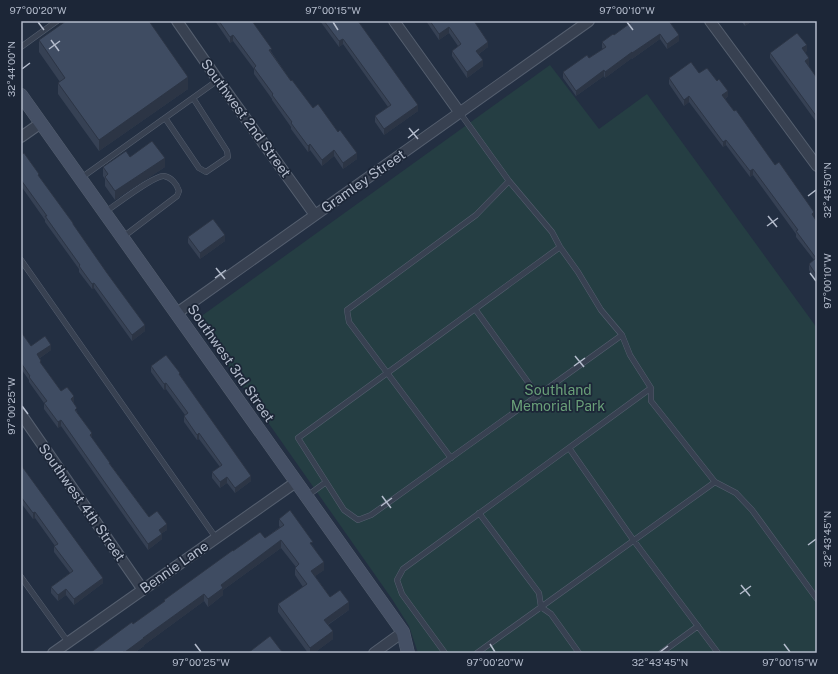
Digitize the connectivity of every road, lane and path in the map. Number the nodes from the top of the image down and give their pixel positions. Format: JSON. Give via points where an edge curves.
{"nodes":[{"id":1,"x":57,"y":21,"type":"edge"},
{"id":2,"x":177,"y":21,"type":"edge"},
{"id":3,"x":394,"y":21,"type":"edge"},
{"id":4,"x":589,"y":21,"type":"edge"},
{"id":5,"x":710,"y":21,"type":"edge"},
{"id":6,"x":21,"y":47,"type":"edge"},
{"id":7,"x":218,"y":80,"type":"junction"},
{"id":8,"x":21,"y":95,"type":"edge"},
{"id":9,"x":193,"y":98,"type":"junction"},
{"id":10,"x":460,"y":113,"type":"junction"},
{"id":11,"x":165,"y":118,"type":"junction"},
{"id":12,"x":41,"y":123,"type":"junction"},
{"id":13,"x":21,"y":137,"type":"edge"},
{"id":14,"x":817,"y":166,"type":"edge"},
{"id":15,"x":80,"y":178,"type":"junction"},
{"id":16,"x":510,"y":180,"type":"junction"},
{"id":17,"x":105,"y":213,"type":"junction"},
{"id":18,"x":315,"y":215,"type":"junction"},
{"id":19,"x":122,"y":237,"type":"junction"},
{"id":20,"x":560,"y":248,"type":"junction"},
{"id":21,"x":21,"y":260,"type":"edge"},
{"id":22,"x":475,"y":309,"type":"junction"},
{"id":23,"x":176,"y":313,"type":"junction"},
{"id":24,"x":622,"y":335,"type":"junction"},
{"id":25,"x":387,"y":373,"type":"junction"},
{"id":26,"x":651,"y":388,"type":"junction"},
{"id":27,"x":538,"y":396,"type":"junction"},
{"id":28,"x":21,"y":414,"type":"edge"},
{"id":29,"x":569,"y":448,"type":"junction"},
{"id":30,"x":451,"y":458,"type":"junction"},
{"id":31,"x":296,"y":482,"type":"junction"},
{"id":32,"x":326,"y":482,"type":"junction"},
{"id":33,"x":715,"y":482,"type":"junction"},
{"id":34,"x":306,"y":496,"type":"junction"},
{"id":35,"x":479,"y":513,"type":"junction"},
{"id":36,"x":216,"y":538,"type":"junction"},
{"id":37,"x":634,"y":540,"type":"junction"},
{"id":38,"x":21,"y":577,"type":"edge"},
{"id":39,"x":143,"y":590,"type":"junction"},
{"id":40,"x":817,"y":599,"type":"edge"},
{"id":41,"x":541,"y":607,"type":"junction"},
{"id":42,"x":698,"y":626,"type":"junction"},
{"id":43,"x":403,"y":632,"type":"junction"},
{"id":44,"x":68,"y":642,"type":"junction"},
{"id":45,"x":53,"y":653,"type":"edge"},
{"id":46,"x":374,"y":653,"type":"edge"},
{"id":47,"x":408,"y":653,"type":"edge"},
{"id":48,"x":446,"y":653,"type":"edge"},
{"id":49,"x":477,"y":653,"type":"edge"},
{"id":50,"x":579,"y":653,"type":"edge"},
{"id":51,"x":661,"y":653,"type":"edge"},
{"id":52,"x":718,"y":653,"type":"edge"}],
"edges":[{"from":1,"to":6,"type":"lane"},
{"from":2,"to":7,"type":"street","name":"Southwest 2nd Street"},
{"from":3,"to":10,"type":"street"},
{"from":4,"to":10,"type":"street","name":"Gramley Street"},
{"from":5,"to":14,"type":"street"},
{"from":7,"to":9,"type":"lane"},
{"from":7,"to":18,"type":"street","name":"Southwest 2nd Street"},
{"from":8,"to":12,"type":"street","name":"Southwest 3rd Street"},
{"from":9,"to":11,"type":"lane"},
{"from":9,"to":11,"type":"lane","via":[[227,151],[228,157],[206,172],[199,168]]},
{"from":10,"to":16,"type":"lane"},
{"from":10,"to":18,"type":"street","name":"Gramley Street"},
{"from":11,"to":15,"type":"lane"},
{"from":12,"to":13,"type":"street"},
{"from":12,"to":15,"type":"street","name":"Southwest 3rd Street"},
{"from":15,"to":17,"type":"street","name":"Southwest 3rd Street"},
{"from":16,"to":20,"type":"lane","via":[[552,232]]},
{"from":16,"to":25,"type":"lane","via":[[476,215],[346,310],[349,322]]},
{"from":17,"to":19,"type":"street","name":"Southwest 3rd Street"},
{"from":17,"to":19,"type":"lane","via":[[157,177],[169,177],[177,185],[177,196]]},
{"from":18,"to":23,"type":"street","name":"Gramley Street"},
{"from":19,"to":23,"type":"street","name":"Southwest 3rd Street"},
{"from":20,"to":22,"type":"lane"},
{"from":20,"to":24,"type":"lane","via":[[601,310]]},
{"from":21,"to":36,"type":"lane"},
{"from":22,"to":25,"type":"lane"},
{"from":22,"to":27,"type":"lane"},
{"from":23,"to":31,"type":"street","name":"Southwest 3rd Street"},
{"from":24,"to":26,"type":"lane","via":[[630,355]]},
{"from":24,"to":27,"type":"lane"},
{"from":25,"to":30,"type":"lane"},
{"from":25,"to":32,"type":"lane","via":[[298,438]]},
{"from":26,"to":29,"type":"lane"},
{"from":26,"to":33,"type":"lane","via":[[651,400]]},
{"from":27,"to":30,"type":"lane"},
{"from":28,"to":39,"type":"street","name":"Southwest 4th Street"},
{"from":29,"to":35,"type":"lane"},
{"from":29,"to":37,"type":"lane"},
{"from":30,"to":32,"type":"lane","via":[[371,516],[358,520],[344,510]]},
{"from":31,"to":34,"type":"street","name":"Southwest 3rd Street"},
{"from":31,"to":36,"type":"street","name":"Bennie Lane"},
{"from":32,"to":34,"type":"lane"},
{"from":33,"to":37,"type":"lane"},
{"from":33,"to":40,"type":"lane","via":[[736,493],[752,510]]},
{"from":34,"to":43,"type":"street","name":"Southwest 3rd Street"},
{"from":35,"to":41,"type":"lane","via":[[539,593]]},
{"from":35,"to":48,"type":"lane","via":[[403,569],[397,580],[402,594]]},
{"from":36,"to":39,"type":"street","name":"Bennie Lane"},
{"from":37,"to":41,"type":"lane"},
{"from":37,"to":42,"type":"lane"},
{"from":38,"to":44,"type":"lane"},
{"from":39,"to":44,"type":"street","name":"Bennie Lane"},
{"from":41,"to":49,"type":"lane"},
{"from":41,"to":50,"type":"lane","via":[[551,614]]},
{"from":42,"to":51,"type":"lane"},
{"from":42,"to":52,"type":"lane"},
{"from":43,"to":46,"type":"street"},
{"from":43,"to":47,"type":"street","name":"Southwest 3rd Street"},
{"from":44,"to":45,"type":"street","name":"Bennie Lane"}]}
